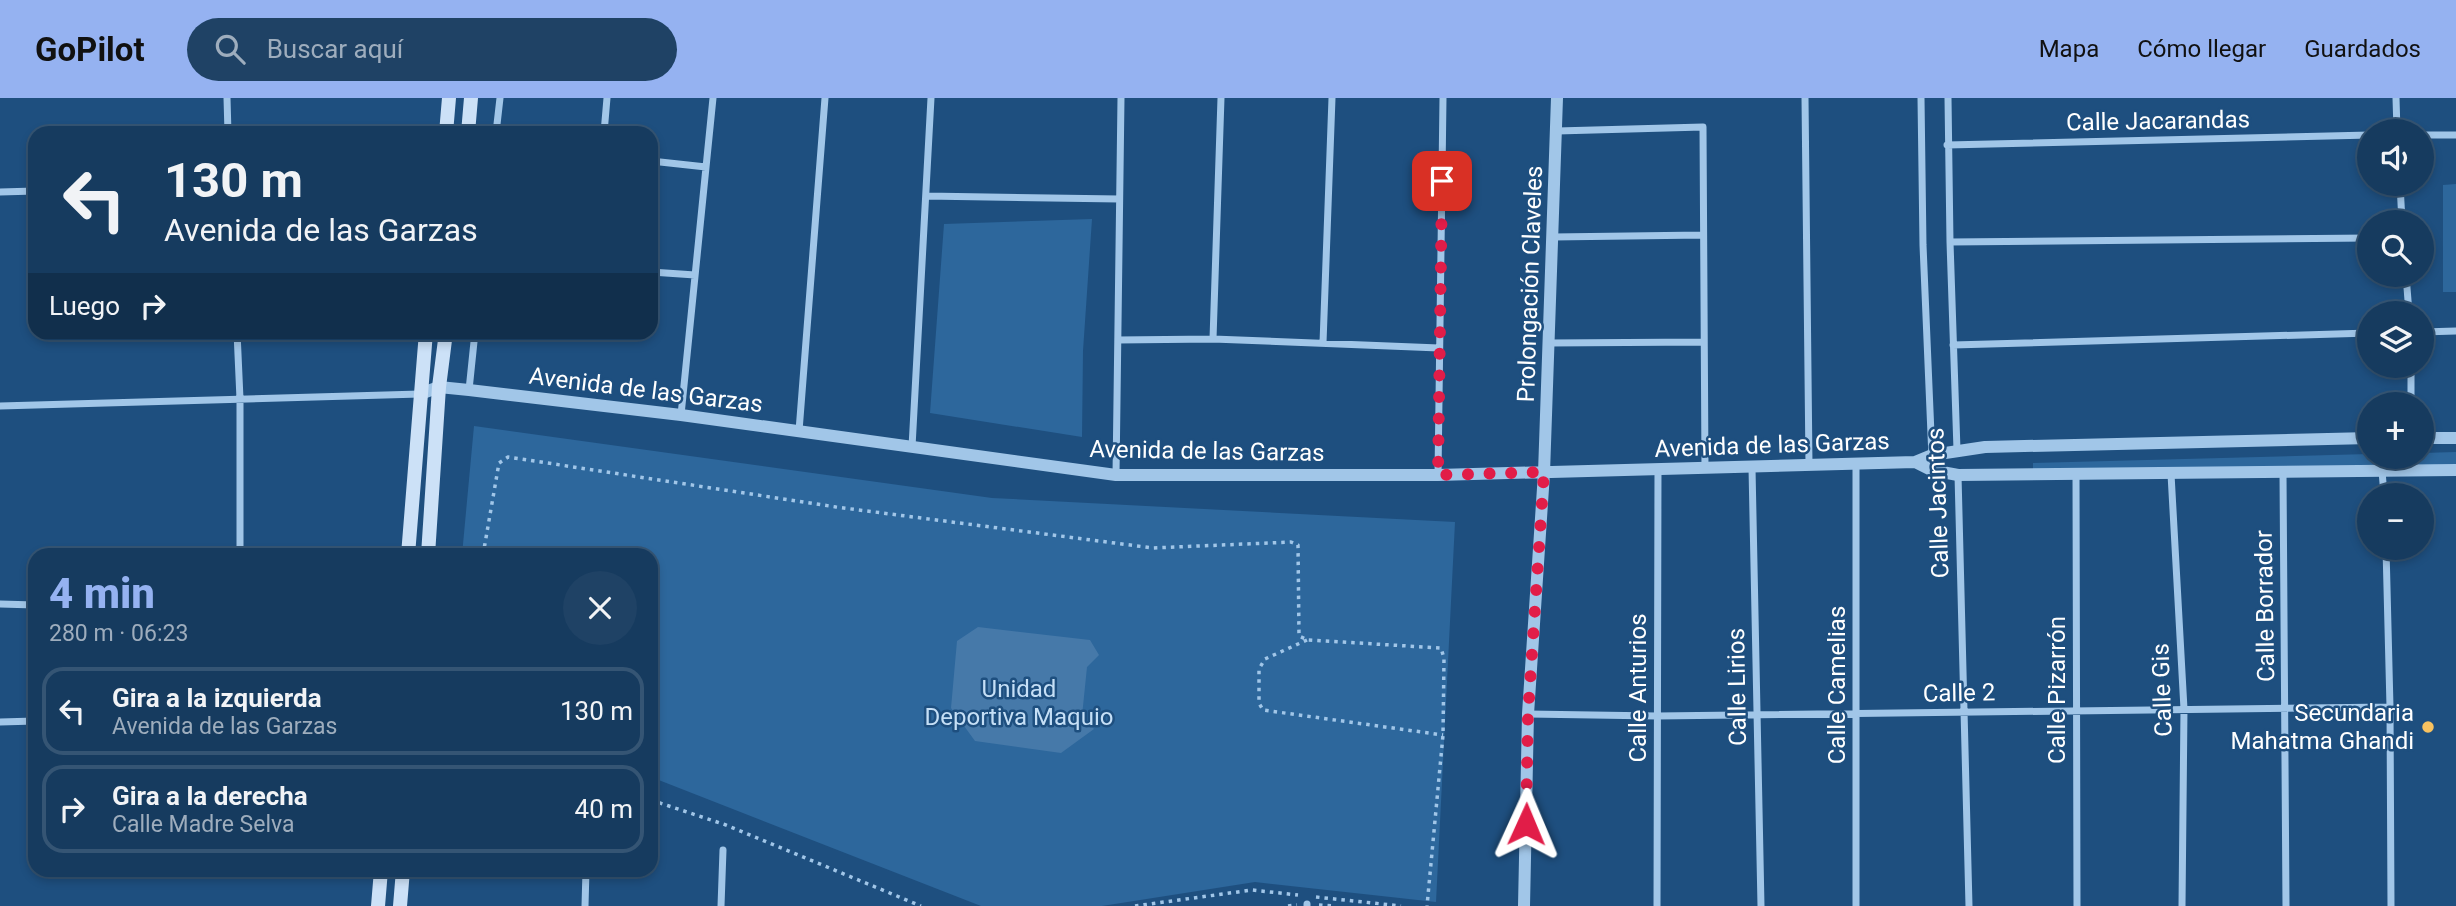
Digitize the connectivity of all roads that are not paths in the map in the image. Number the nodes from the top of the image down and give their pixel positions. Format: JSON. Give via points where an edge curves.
{"nodes":[{"id":1,"x":227,"y":98,"type":"edge"},
{"id":2,"x":449,"y":98,"type":"edge"},
{"id":3,"x":471,"y":98,"type":"edge"},
{"id":4,"x":500,"y":98,"type":"edge"},
{"id":5,"x":607,"y":98,"type":"edge"},
{"id":6,"x":713,"y":98,"type":"edge"},
{"id":7,"x":825,"y":98,"type":"edge"},
{"id":8,"x":931,"y":98,"type":"edge"},
{"id":9,"x":1121,"y":98,"type":"edge"},
{"id":10,"x":1221,"y":98,"type":"edge"},
{"id":11,"x":1332,"y":98,"type":"edge"},
{"id":12,"x":1443,"y":98,"type":"edge"},
{"id":13,"x":1557,"y":98,"type":"edge"},
{"id":14,"x":1805,"y":98,"type":"edge"},
{"id":15,"x":1921,"y":98,"type":"edge"},
{"id":16,"x":1948,"y":98,"type":"edge"},
{"id":17,"x":2396,"y":98,"type":"edge"},
{"id":18,"x":2397,"y":119,"type":"edge"},
{"id":19,"x":228,"y":126,"type":"edge"},
{"id":20,"x":447,"y":126,"type":"edge"},
{"id":21,"x":469,"y":126,"type":"edge"},
{"id":22,"x":497,"y":126,"type":"edge"},
{"id":23,"x":605,"y":126,"type":"edge"},
{"id":24,"x":1557,"y":131,"type":"junction"},
{"id":25,"x":2357,"y":135,"type":"edge"},
{"id":26,"x":2434,"y":135,"type":"edge"},
{"id":27,"x":2456,"y":135,"type":"edge"},
{"id":28,"x":1947,"y":145,"type":"junction"},
{"id":29,"x":658,"y":162,"type":"edge"},
{"id":30,"x":706,"y":167,"type":"junction"},
{"id":31,"x":28,"y":191,"type":"edge"},
{"id":32,"x":0,"y":192,"type":"edge"},
{"id":33,"x":926,"y":196,"type":"junction"},
{"id":34,"x":1119,"y":199,"type":"junction"},
{"id":35,"x":1703,"y":235,"type":"junction"},
{"id":36,"x":1553,"y":237,"type":"junction"},
{"id":37,"x":2357,"y":239,"type":"edge"},
{"id":38,"x":1950,"y":242,"type":"junction"},
{"id":39,"x":658,"y":272,"type":"edge"},
{"id":40,"x":695,"y":275,"type":"junction"},
{"id":41,"x":2456,"y":331,"type":"edge"},
{"id":42,"x":2434,"y":332,"type":"edge"},
{"id":43,"x":2357,"y":333,"type":"edge"},
{"id":44,"x":1213,"y":339,"type":"junction"},
{"id":45,"x":237,"y":340,"type":"edge"},
{"id":46,"x":425,"y":340,"type":"edge"},
{"id":47,"x":445,"y":340,"type":"edge"},
{"id":48,"x":474,"y":340,"type":"edge"},
{"id":49,"x":1118,"y":340,"type":"junction"},
{"id":50,"x":1704,"y":342,"type":"junction"},
{"id":51,"x":1323,"y":343,"type":"junction"},
{"id":52,"x":1549,"y":343,"type":"junction"},
{"id":53,"x":1953,"y":345,"type":"junction"},
{"id":54,"x":1439,"y":348,"type":"junction"},
{"id":55,"x":439,"y":387,"type":"junction"},
{"id":56,"x":470,"y":390,"type":"junction"},
{"id":57,"x":420,"y":394,"type":"junction"},
{"id":58,"x":240,"y":399,"type":"junction"},
{"id":59,"x":0,"y":406,"type":"edge"},
{"id":60,"x":681,"y":415,"type":"junction"},
{"id":61,"x":799,"y":431,"type":"junction"},
{"id":62,"x":2357,"y":438,"type":"edge"},
{"id":63,"x":2456,"y":438,"type":"edge"},
{"id":64,"x":2434,"y":439,"type":"edge"},
{"id":65,"x":912,"y":447,"type":"junction"},
{"id":66,"x":1957,"y":450,"type":"junction"},
{"id":67,"x":1932,"y":455,"type":"junction"},
{"id":68,"x":1915,"y":462,"type":"junction"},
{"id":69,"x":1856,"y":464,"type":"junction"},
{"id":70,"x":1809,"y":465,"type":"junction"},
{"id":71,"x":1705,"y":468,"type":"junction"},
{"id":72,"x":1752,"y":468,"type":"junction"},
{"id":73,"x":1658,"y":470,"type":"junction"},
{"id":74,"x":1931,"y":470,"type":"junction"},
{"id":75,"x":2456,"y":470,"type":"edge"},
{"id":76,"x":2382,"y":471,"type":"junction"},
{"id":77,"x":1544,"y":472,"type":"junction"},
{"id":78,"x":2076,"y":473,"type":"junction"},
{"id":79,"x":2283,"y":473,"type":"junction"},
{"id":80,"x":2171,"y":474,"type":"junction"},
{"id":81,"x":1116,"y":475,"type":"junction"},
{"id":82,"x":1438,"y":475,"type":"junction"},
{"id":83,"x":1958,"y":475,"type":"junction"},
{"id":84,"x":2383,"y":483,"type":"edge"},
{"id":85,"x":240,"y":548,"type":"edge"},
{"id":86,"x":409,"y":548,"type":"edge"},
{"id":87,"x":428,"y":548,"type":"edge"},
{"id":88,"x":2386,"y":560,"type":"edge"},
{"id":89,"x":0,"y":604,"type":"edge"},
{"id":90,"x":28,"y":605,"type":"edge"},
{"id":91,"x":2390,"y":707,"type":"junction"},
{"id":92,"x":2285,"y":708,"type":"junction"},
{"id":93,"x":2184,"y":709,"type":"junction"},
{"id":94,"x":2077,"y":711,"type":"junction"},
{"id":95,"x":1966,"y":712,"type":"junction"},
{"id":96,"x":1528,"y":714,"type":"junction"},
{"id":97,"x":1857,"y":714,"type":"junction"},
{"id":98,"x":1756,"y":715,"type":"junction"},
{"id":99,"x":1657,"y":716,"type":"junction"},
{"id":100,"x":28,"y":721,"type":"edge"},
{"id":101,"x":0,"y":722,"type":"edge"},
{"id":102,"x":723,"y":850,"type":"dead end"},
{"id":103,"x":380,"y":877,"type":"edge"},
{"id":104,"x":402,"y":877,"type":"edge"},
{"id":105,"x":586,"y":877,"type":"edge"},
{"id":106,"x":378,"y":906,"type":"edge"},
{"id":107,"x":400,"y":906,"type":"edge"},
{"id":108,"x":584,"y":906,"type":"edge"},
{"id":109,"x":721,"y":906,"type":"edge"},
{"id":110,"x":1524,"y":906,"type":"edge"},
{"id":111,"x":1657,"y":906,"type":"edge"},
{"id":112,"x":1761,"y":906,"type":"edge"},
{"id":113,"x":1856,"y":906,"type":"edge"},
{"id":114,"x":1969,"y":906,"type":"edge"},
{"id":115,"x":2077,"y":906,"type":"edge"},
{"id":116,"x":2182,"y":906,"type":"edge"},
{"id":117,"x":2286,"y":906,"type":"edge"},
{"id":118,"x":2391,"y":906,"type":"edge"}],
"edges":[{"from":1,"to":19,"type":"street"},
{"from":2,"to":20,"type":"main road"},
{"from":3,"to":21,"type":"main road"},
{"from":4,"to":22,"type":"street"},
{"from":5,"to":23,"type":"street"},
{"from":6,"to":30,"type":"street"},
{"from":7,"to":61,"type":"street"},
{"from":8,"to":33,"type":"street"},
{"from":9,"to":34,"type":"street"},
{"from":10,"to":44,"type":"street"},
{"from":11,"to":51,"type":"street"},
{"from":12,"to":54,"type":"street"},
{"from":13,"to":24,"type":"street","name":"Prolongación Claveles"},
{"from":14,"to":70,"type":"street"},
{"from":15,"to":67,"type":"street","name":"Calle Jacintos"},
{"from":16,"to":28,"type":"street","name":"Calle Jacintos"},
{"from":17,"to":18,"type":"street"},
{"from":24,"to":35,"type":"street","via":[[1703,127]]},
{"from":24,"to":36,"type":"street","name":"Prolongación Claveles"},
{"from":25,"to":28,"type":"street","name":"Calle Jacarandas"},
{"from":26,"to":27,"type":"street"},
{"from":28,"to":38,"type":"street","name":"Calle Jacintos"},
{"from":29,"to":30,"type":"street"},
{"from":30,"to":40,"type":"street"},
{"from":31,"to":32,"type":"street"},
{"from":33,"to":34,"type":"street"},
{"from":33,"to":65,"type":"street"},
{"from":34,"to":49,"type":"street"},
{"from":35,"to":36,"type":"street"},
{"from":35,"to":50,"type":"street"},
{"from":36,"to":52,"type":"street","name":"Prolongación Claveles"},
{"from":37,"to":38,"type":"street"},
{"from":38,"to":53,"type":"street","name":"Calle Jacintos"},
{"from":39,"to":40,"type":"street"},
{"from":40,"to":60,"type":"street"},
{"from":41,"to":42,"type":"street"},
{"from":43,"to":53,"type":"street"},
{"from":44,"to":49,"type":"street"},
{"from":44,"to":51,"type":"street"},
{"from":45,"to":58,"type":"street"},
{"from":46,"to":57,"type":"main road"},
{"from":47,"to":55,"type":"main road"},
{"from":48,"to":56,"type":"street"},
{"from":49,"to":81,"type":"street"},
{"from":50,"to":52,"type":"street"},
{"from":50,"to":71,"type":"street"},
{"from":51,"to":54,"type":"street"},
{"from":52,"to":77,"type":"street","name":"Prolongación Claveles"},
{"from":53,"to":66,"type":"street","name":"Calle Jacintos"},
{"from":54,"to":82,"type":"street"},
{"from":55,"to":56,"type":"street","name":"Avenida de las Garzas"},
{"from":55,"to":57,"type":"street","name":"Avenida de las Garzas"},
{"from":55,"to":87,"type":"main road"},
{"from":56,"to":60,"type":"street","name":"Avenida de las Garzas"},
{"from":57,"to":58,"type":"street"},
{"from":57,"to":86,"type":"main road"},
{"from":58,"to":59,"type":"street"},
{"from":58,"to":85,"type":"street"},
{"from":60,"to":61,"type":"street","name":"Avenida de las Garzas"},
{"from":61,"to":65,"type":"street","name":"Avenida de las Garzas"},
{"from":62,"to":66,"type":"street","name":"Avenida de las Garzas"},
{"from":63,"to":64,"type":"street"},
{"from":65,"to":81,"type":"street","name":"Avenida de las Garzas"},
{"from":66,"to":67,"type":"street","name":"Avenida de las Garzas"},
{"from":66,"to":83,"type":"street","name":"Calle Jacintos"},
{"from":67,"to":68,"type":"street","name":"Avenida de las Garzas"},
{"from":67,"to":74,"type":"street","name":"Calle Jacintos"},
{"from":68,"to":69,"type":"street","name":"Avenida de las Garzas"},
{"from":68,"to":74,"type":"street","name":"Avenida de las Garzas"},
{"from":69,"to":70,"type":"street","name":"Avenida de las Garzas"},
{"from":69,"to":97,"type":"street","name":"Calle Camelias"},
{"from":70,"to":72,"type":"street","name":"Avenida de las Garzas"},
{"from":71,"to":72,"type":"street","name":"Avenida de las Garzas"},
{"from":71,"to":73,"type":"street","name":"Avenida de las Garzas"},
{"from":72,"to":98,"type":"street","name":"Calle Lirios"},
{"from":73,"to":77,"type":"street","name":"Avenida de las Garzas"},
{"from":73,"to":99,"type":"street","name":"Calle Anturios"},
{"from":74,"to":83,"type":"street","name":"Avenida de las Garzas"},
{"from":75,"to":76,"type":"street","name":"Avenida de las Garzas"},
{"from":76,"to":79,"type":"street","name":"Avenida de las Garzas"},
{"from":76,"to":84,"type":"street"},
{"from":77,"to":82,"type":"street","name":"Avenida de las Garzas"},
{"from":77,"to":96,"type":"street","name":"Prolongación Claveles"},
{"from":78,"to":80,"type":"street","name":"Avenida de las Garzas"},
{"from":78,"to":83,"type":"street","name":"Avenida de las Garzas"},
{"from":78,"to":94,"type":"street","name":"Calle Pizarrón"},
{"from":79,"to":80,"type":"street","name":"Avenida de las Garzas"},
{"from":79,"to":92,"type":"street","name":"Calle Borrador"},
{"from":80,"to":93,"type":"street","name":"Calle Gis"},
{"from":81,"to":82,"type":"street","name":"Avenida de las Garzas"},
{"from":83,"to":95,"type":"street","name":"Calle Jacintos"},
{"from":88,"to":91,"type":"street"},
{"from":89,"to":90,"type":"street"},
{"from":91,"to":92,"type":"street","name":"Calle 2"},
{"from":91,"to":118,"type":"street"},
{"from":92,"to":93,"type":"street","name":"Calle 2"},
{"from":92,"to":117,"type":"street","name":"Calle Borrador"},
{"from":93,"to":94,"type":"street","name":"Calle 2"},
{"from":93,"to":116,"type":"street","name":"Calle Gis"},
{"from":94,"to":95,"type":"street","name":"Calle 2"},
{"from":94,"to":115,"type":"street","name":"Calle Pizarrón"},
{"from":95,"to":97,"type":"street","name":"Calle 2"},
{"from":95,"to":114,"type":"street","name":"Calle Jacintos"},
{"from":96,"to":99,"type":"street","name":"Calle 2"},
{"from":96,"to":110,"type":"street","name":"Prolongación Claveles"},
{"from":97,"to":98,"type":"street","name":"Calle 2"},
{"from":97,"to":113,"type":"street","name":"Calle Camelias"},
{"from":98,"to":99,"type":"street","name":"Calle 2"},
{"from":98,"to":112,"type":"street","name":"Calle Lirios"},
{"from":99,"to":111,"type":"street","name":"Calle Anturios"},
{"from":100,"to":101,"type":"street"},
{"from":102,"to":109,"type":"street"},
{"from":103,"to":106,"type":"main road"},
{"from":104,"to":107,"type":"main road"},
{"from":105,"to":108,"type":"street"}]}
